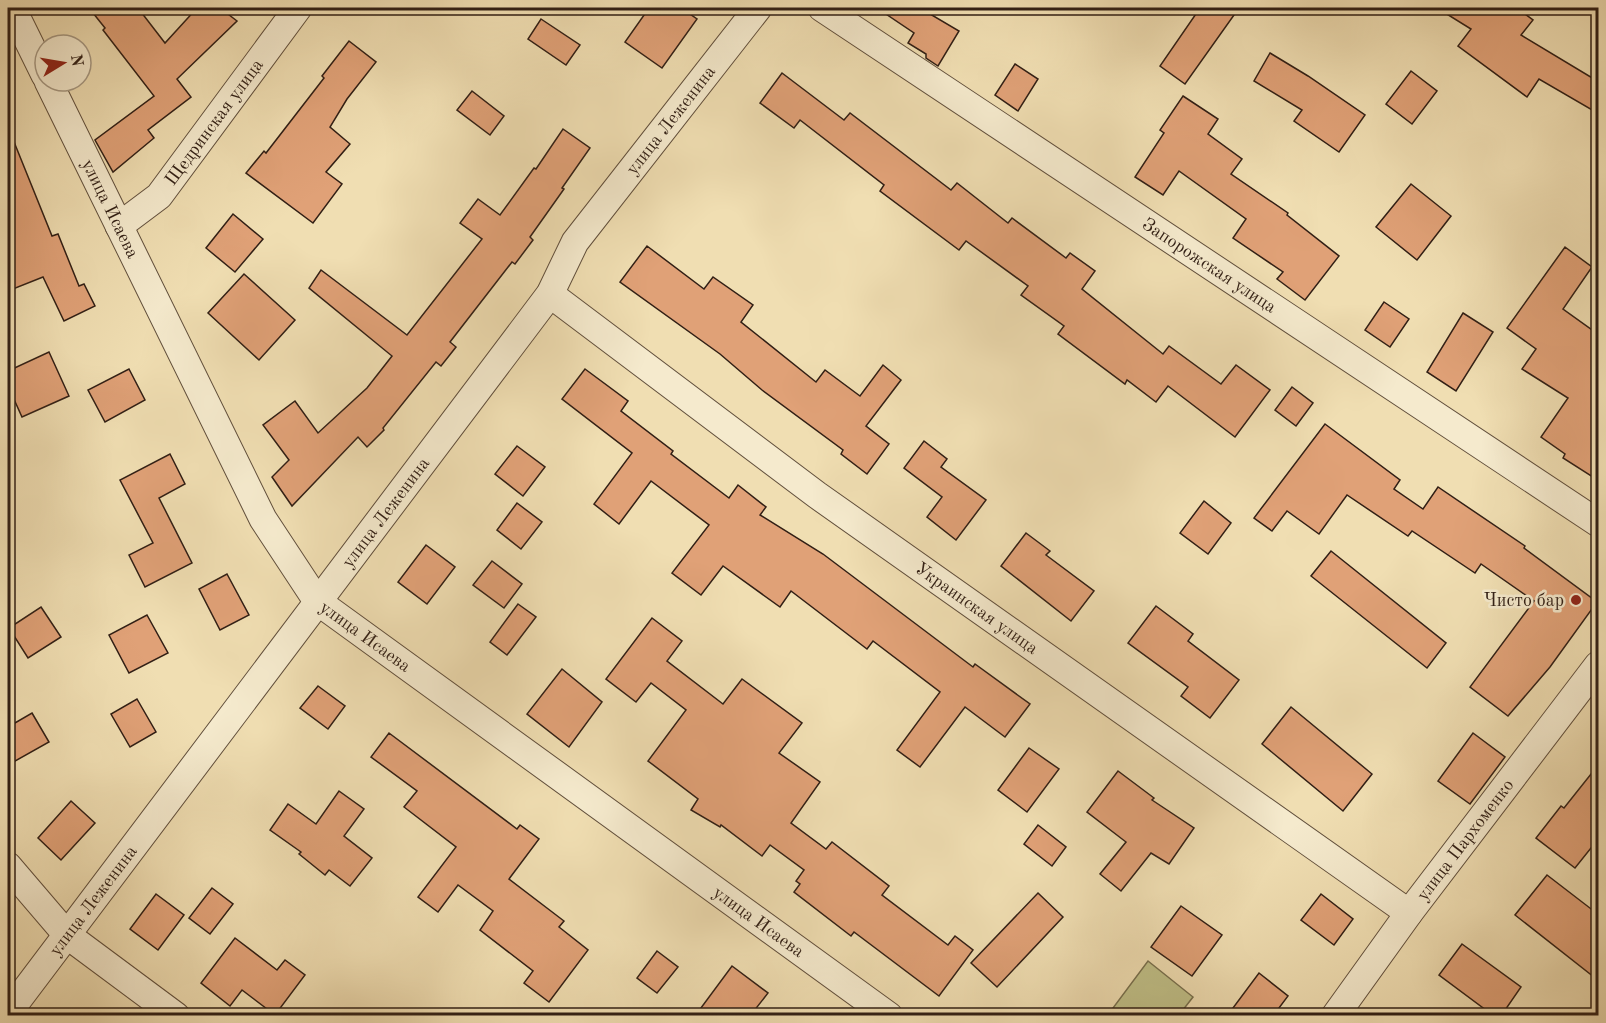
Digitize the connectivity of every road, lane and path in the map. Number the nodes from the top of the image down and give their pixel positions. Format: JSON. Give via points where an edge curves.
{"nodes":[{"id":1,"x":12,"y":8,"type":"edge"},
{"id":2,"x":298,"y":8,"type":"edge"},
{"id":3,"x":756,"y":8,"type":"edge"},
{"id":4,"x":822,"y":8,"type":"edge"},
{"id":5,"x":33,"y":51,"type":"edge"},
{"id":6,"x":54,"y":93,"type":"edge"},
{"id":7,"x":119,"y":226,"type":"junction"},
{"id":8,"x":550,"y":294,"type":"junction"},
{"id":9,"x":1599,"y":523,"type":"edge"},
{"id":10,"x":317,"y":601,"type":"junction"},
{"id":11,"x":1599,"y":665,"type":"edge"},
{"id":12,"x":8,"y":866,"type":"edge"},
{"id":13,"x":1409,"y":913,"type":"junction"},
{"id":14,"x":67,"y":935,"type":"junction"},
{"id":15,"x":8,"y":1013,"type":"edge"},
{"id":16,"x":176,"y":1016,"type":"edge"},
{"id":17,"x":889,"y":1016,"type":"edge"},
{"id":18,"x":1335,"y":1016,"type":"edge"}],
"edges":[{"from":1,"to":5,"type":"street"},
{"from":2,"to":7,"type":"street","name":"Щедринская улица","via":[[159,196]]},
{"from":3,"to":8,"type":"street","name":"улица Леженина","via":[[575,242]]},
{"from":4,"to":9,"type":"street","name":"Запорожская улица"},
{"from":6,"to":7,"type":"street","name":"улица Исаева"},
{"from":7,"to":10,"type":"street","name":"улица Исаева","via":[[263,519]]},
{"from":8,"to":10,"type":"street","name":"улица Леженина"},
{"from":8,"to":13,"type":"street","name":"Украинская улица","via":[[817,495]]},
{"from":10,"to":14,"type":"street","name":"улица Леженина"},
{"from":10,"to":17,"type":"street","name":"улица Исаева"},
{"from":11,"to":13,"type":"street","name":"улица Пархоменко"},
{"from":12,"to":14,"type":"street"},
{"from":13,"to":18,"type":"street","name":"улица Пархоменко"},
{"from":14,"to":15,"type":"street","name":"улица Леженина"},
{"from":14,"to":16,"type":"street"}]}
